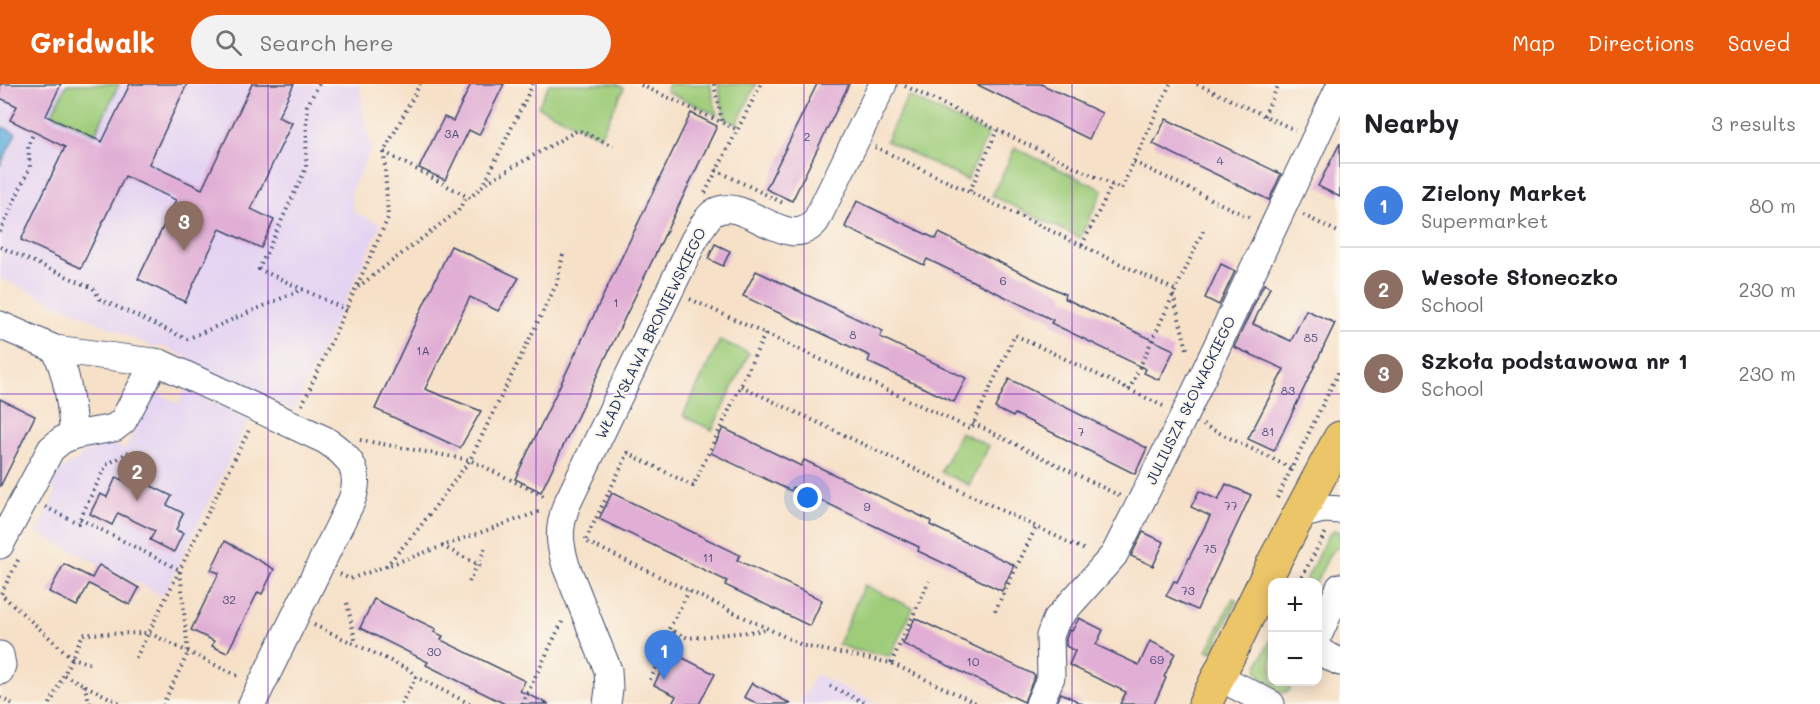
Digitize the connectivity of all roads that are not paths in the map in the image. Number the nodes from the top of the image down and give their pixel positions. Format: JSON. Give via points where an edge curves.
{"nodes":[{"id":1,"x":883,"y":84,"type":"edge"},
{"id":2,"x":1340,"y":86,"type":"edge"},
{"id":3,"x":0,"y":325,"type":"edge"},
{"id":4,"x":55,"y":349,"type":"junction"},
{"id":5,"x":155,"y":362,"type":"junction"},
{"id":6,"x":74,"y":435,"type":"junction"},
{"id":7,"x":1340,"y":438,"type":"edge"},
{"id":8,"x":1323,"y":470,"type":"junction"},
{"id":9,"x":1340,"y":500,"type":"edge"},
{"id":10,"x":1322,"y":518,"type":"edge"},
{"id":11,"x":10,"y":550,"type":"edge"},
{"id":12,"x":1340,"y":587,"type":"edge"},
{"id":13,"x":1319,"y":632,"type":"edge"},
{"id":14,"x":1322,"y":653,"type":"edge"},
{"id":15,"x":0,"y":655,"type":"edge"},
{"id":16,"x":1340,"y":662,"type":"edge"},
{"id":17,"x":0,"y":671,"type":"edge"},
{"id":18,"x":1212,"y":690,"type":"edge"},
{"id":19,"x":250,"y":693,"type":"edge"},
{"id":20,"x":607,"y":704,"type":"edge"},
{"id":21,"x":1039,"y":704,"type":"edge"},
{"id":22,"x":1271,"y":704,"type":"edge"}],
"edges":[{"from":1,"to":20,"type":"street","name":"WŁADYSŁAWA BRONIEWSKIEGO","via":[[811,227],[784,230],[732,208],[713,213],[705,222],[554,508],[566,566],[608,670]]},
{"from":2,"to":21,"type":"street","name":"JULIUSZA SŁOWACKIEGO","via":[[1114,555],[1051,629],[1051,677]]},
{"from":3,"to":4,"type":"street"},
{"from":4,"to":5,"type":"street"},
{"from":4,"to":6,"type":"street","via":[[64,375]]},
{"from":5,"to":6,"type":"street","via":[[123,422],[114,429]]},
{"from":5,"to":19,"type":"street","via":[[325,440],[344,454],[354,471],[355,492],[351,502]]},
{"from":6,"to":11,"type":"street","via":[[51,449]]},
{"from":7,"to":8,"type":"main road"},
{"from":8,"to":9,"type":"street"},
{"from":8,"to":10,"type":"main road"},
{"from":10,"to":18,"type":"main road","via":[[1276,558]]},
{"from":12,"to":13,"type":"street"},
{"from":14,"to":16,"type":"street"},
{"from":15,"to":17,"type":"street"},
{"from":18,"to":22,"type":"street"}]}
